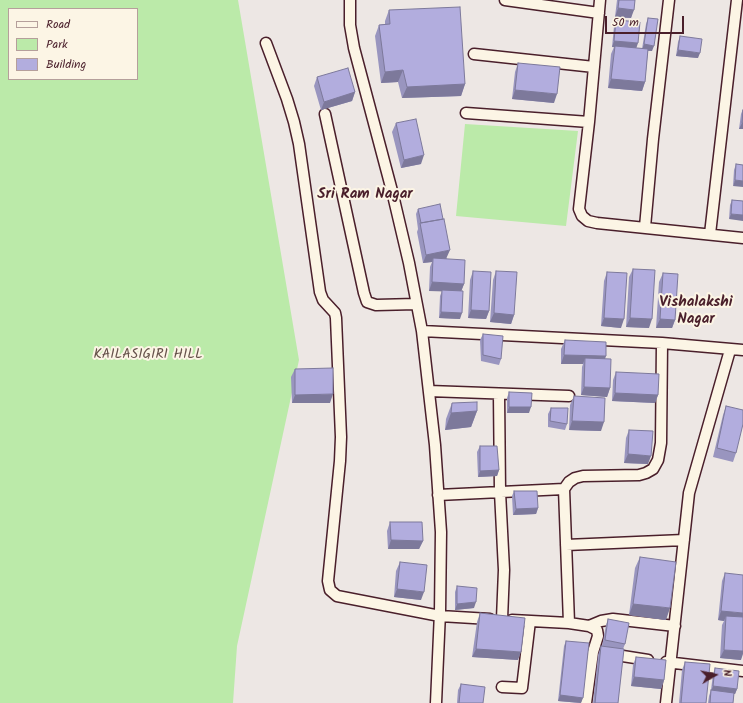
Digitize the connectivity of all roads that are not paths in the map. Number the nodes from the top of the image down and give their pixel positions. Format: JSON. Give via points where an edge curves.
{"nodes":[{"id":1,"x":350,"y":0,"type":"edge"},
{"id":2,"x":504,"y":0,"type":"edge"},
{"id":3,"x":600,"y":0,"type":"edge"},
{"id":4,"x":669,"y":0,"type":"edge"},
{"id":5,"x":737,"y":0,"type":"edge"},
{"id":6,"x":599,"y":13,"type":"junction"},
{"id":7,"x":266,"y":43,"type":"dead end"},
{"id":8,"x":474,"y":54,"type":"dead end"},
{"id":9,"x":594,"y":67,"type":"junction"},
{"id":10,"x":466,"y":113,"type":"dead end"},
{"id":11,"x":325,"y":114,"type":"dead end"},
{"id":12,"x":589,"y":122,"type":"junction"},
{"id":13,"x":645,"y":227,"type":"junction"},
{"id":14,"x":710,"y":234,"type":"junction"},
{"id":15,"x":743,"y":238,"type":"edge"},
{"id":16,"x":416,"y":304,"type":"junction"},
{"id":17,"x":422,"y":331,"type":"junction"},
{"id":18,"x":662,"y":343,"type":"junction"},
{"id":19,"x":730,"y":350,"type":"junction"},
{"id":20,"x":743,"y":350,"type":"edge"},
{"id":21,"x":428,"y":391,"type":"junction"},
{"id":22,"x":499,"y":394,"type":"junction"},
{"id":23,"x":569,"y":396,"type":"dead end"},
{"id":24,"x":564,"y":489,"type":"junction"},
{"id":25,"x":500,"y":492,"type":"junction"},
{"id":26,"x":438,"y":496,"type":"junction"},
{"id":27,"x":684,"y":540,"type":"junction"},
{"id":28,"x":566,"y":544,"type":"junction"},
{"id":29,"x":440,"y":616,"type":"junction"},
{"id":30,"x":502,"y":619,"type":"junction"},
{"id":31,"x":530,"y":621,"type":"junction"},
{"id":32,"x":569,"y":623,"type":"junction"},
{"id":33,"x":589,"y":626,"type":"junction"},
{"id":34,"x":675,"y":626,"type":"junction"},
{"id":35,"x":593,"y":652,"type":"junction"},
{"id":36,"x":671,"y":663,"type":"junction"},
{"id":37,"x":743,"y":671,"type":"edge"},
{"id":38,"x":502,"y":687,"type":"dead end"},
{"id":39,"x":436,"y":703,"type":"edge"},
{"id":40,"x":586,"y":703,"type":"edge"},
{"id":41,"x":666,"y":703,"type":"edge"}],
"edges":[{"from":1,"to":16,"type":"street","via":[[350,25],[354,48],[392,191]]},
{"from":2,"to":6,"type":"street"},
{"from":3,"to":6,"type":"street"},
{"from":4,"to":13,"type":"street"},
{"from":5,"to":14,"type":"street"},
{"from":6,"to":9,"type":"street"},
{"from":7,"to":29,"type":"street","via":[[298,137],[320,292],[336,318],[341,437],[328,581],[330,590],[337,596]]},
{"from":8,"to":9,"type":"street"},
{"from":9,"to":12,"type":"street"},
{"from":10,"to":12,"type":"street"},
{"from":11,"to":16,"type":"street","via":[[367,302],[376,305]]},
{"from":12,"to":13,"type":"street","via":[[579,209],[582,216],[597,223]]},
{"from":13,"to":14,"type":"street"},
{"from":14,"to":15,"type":"street"},
{"from":16,"to":17,"type":"street"},
{"from":17,"to":18,"type":"street"},
{"from":17,"to":21,"type":"street"},
{"from":18,"to":19,"type":"street"},
{"from":18,"to":24,"type":"street","via":[[661,443],[658,460],[653,469],[640,474],[583,476],[569,482]]},
{"from":19,"to":20,"type":"street"},
{"from":19,"to":27,"type":"street","via":[[689,493]]},
{"from":21,"to":22,"type":"street"},
{"from":21,"to":26,"type":"street"},
{"from":22,"to":23,"type":"street"},
{"from":22,"to":25,"type":"street"},
{"from":24,"to":25,"type":"street"},
{"from":24,"to":28,"type":"street"},
{"from":25,"to":26,"type":"street"},
{"from":25,"to":30,"type":"street","via":[[504,570]]},
{"from":26,"to":29,"type":"street","via":[[441,532]]},
{"from":27,"to":28,"type":"street"},
{"from":27,"to":34,"type":"street"},
{"from":28,"to":32,"type":"street"},
{"from":29,"to":30,"type":"street"},
{"from":29,"to":39,"type":"street"},
{"from":30,"to":31,"type":"street"},
{"from":31,"to":32,"type":"street"},
{"from":31,"to":38,"type":"street","via":[[522,688]]},
{"from":32,"to":33,"type":"street"},
{"from":33,"to":34,"type":"street","via":[[601,620],[613,619]]},
{"from":33,"to":35,"type":"street","via":[[597,630],[598,636]]},
{"from":34,"to":36,"type":"street"},
{"from":35,"to":36,"type":"street"},
{"from":35,"to":40,"type":"street"},
{"from":36,"to":37,"type":"street"},
{"from":36,"to":41,"type":"street"}]}
